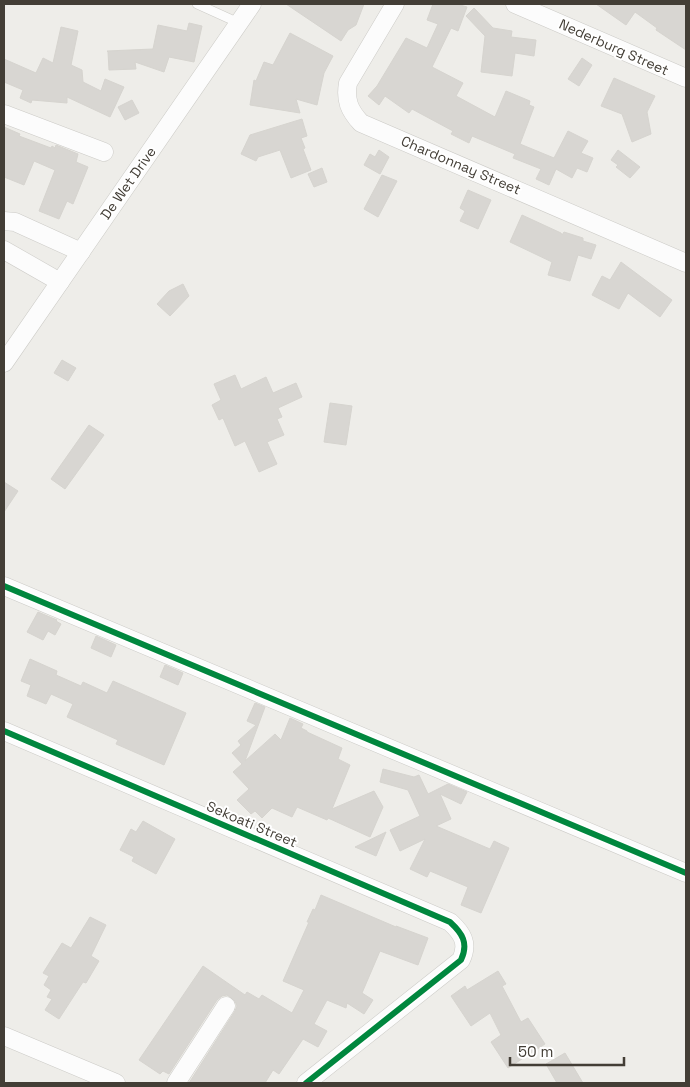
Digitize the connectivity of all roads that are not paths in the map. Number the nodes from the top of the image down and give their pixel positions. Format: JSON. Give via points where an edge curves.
{"nodes":[{"id":1,"x":197,"y":4,"type":"edge"},
{"id":2,"x":252,"y":4,"type":"edge"},
{"id":3,"x":395,"y":4,"type":"edge"},
{"id":4,"x":515,"y":4,"type":"edge"},
{"id":5,"x":239,"y":23,"type":"junction"},
{"id":6,"x":686,"y":78,"type":"edge"},
{"id":7,"x":4,"y":114,"type":"edge"},
{"id":8,"x":104,"y":152,"type":"dead end"},
{"id":9,"x":4,"y":221,"type":"edge"},
{"id":10,"x":4,"y":250,"type":"edge"},
{"id":11,"x":80,"y":252,"type":"junction"},
{"id":12,"x":686,"y":263,"type":"edge"},
{"id":13,"x":60,"y":282,"type":"junction"},
{"id":14,"x":4,"y":363,"type":"edge"},
{"id":15,"x":4,"y":586,"type":"edge"},
{"id":16,"x":4,"y":731,"type":"edge"},
{"id":17,"x":686,"y":873,"type":"edge"},
{"id":18,"x":226,"y":1006,"type":"dead end"},
{"id":19,"x":4,"y":1036,"type":"edge"},
{"id":20,"x":116,"y":1083,"type":"edge"},
{"id":21,"x":176,"y":1083,"type":"edge"},
{"id":22,"x":306,"y":1083,"type":"edge"}],
"edges":[{"from":1,"to":5,"type":"lane"},
{"from":2,"to":5,"type":"street","name":"De Wet Drive"},
{"from":3,"to":12,"type":"street","name":"Chardonnay Street","via":[[348,83],[346,95],[353,115],[361,122]]},
{"from":4,"to":6,"type":"street","name":"Nederburg Street"},
{"from":5,"to":11,"type":"street","name":"De Wet Drive"},
{"from":7,"to":8,"type":"street"},
{"from":9,"to":11,"type":"street","via":[[15,222]]},
{"from":10,"to":13,"type":"street"},
{"from":11,"to":13,"type":"street","name":"De Wet Drive"},
{"from":13,"to":14,"type":"street","name":"De Wet Drive"},
{"from":15,"to":17,"type":"street"},
{"from":16,"to":22,"type":"street","name":"Sekoati Street","via":[[450,922],[460,931],[466,942],[462,960]]},
{"from":18,"to":21,"type":"street"},
{"from":19,"to":20,"type":"street"}]}
